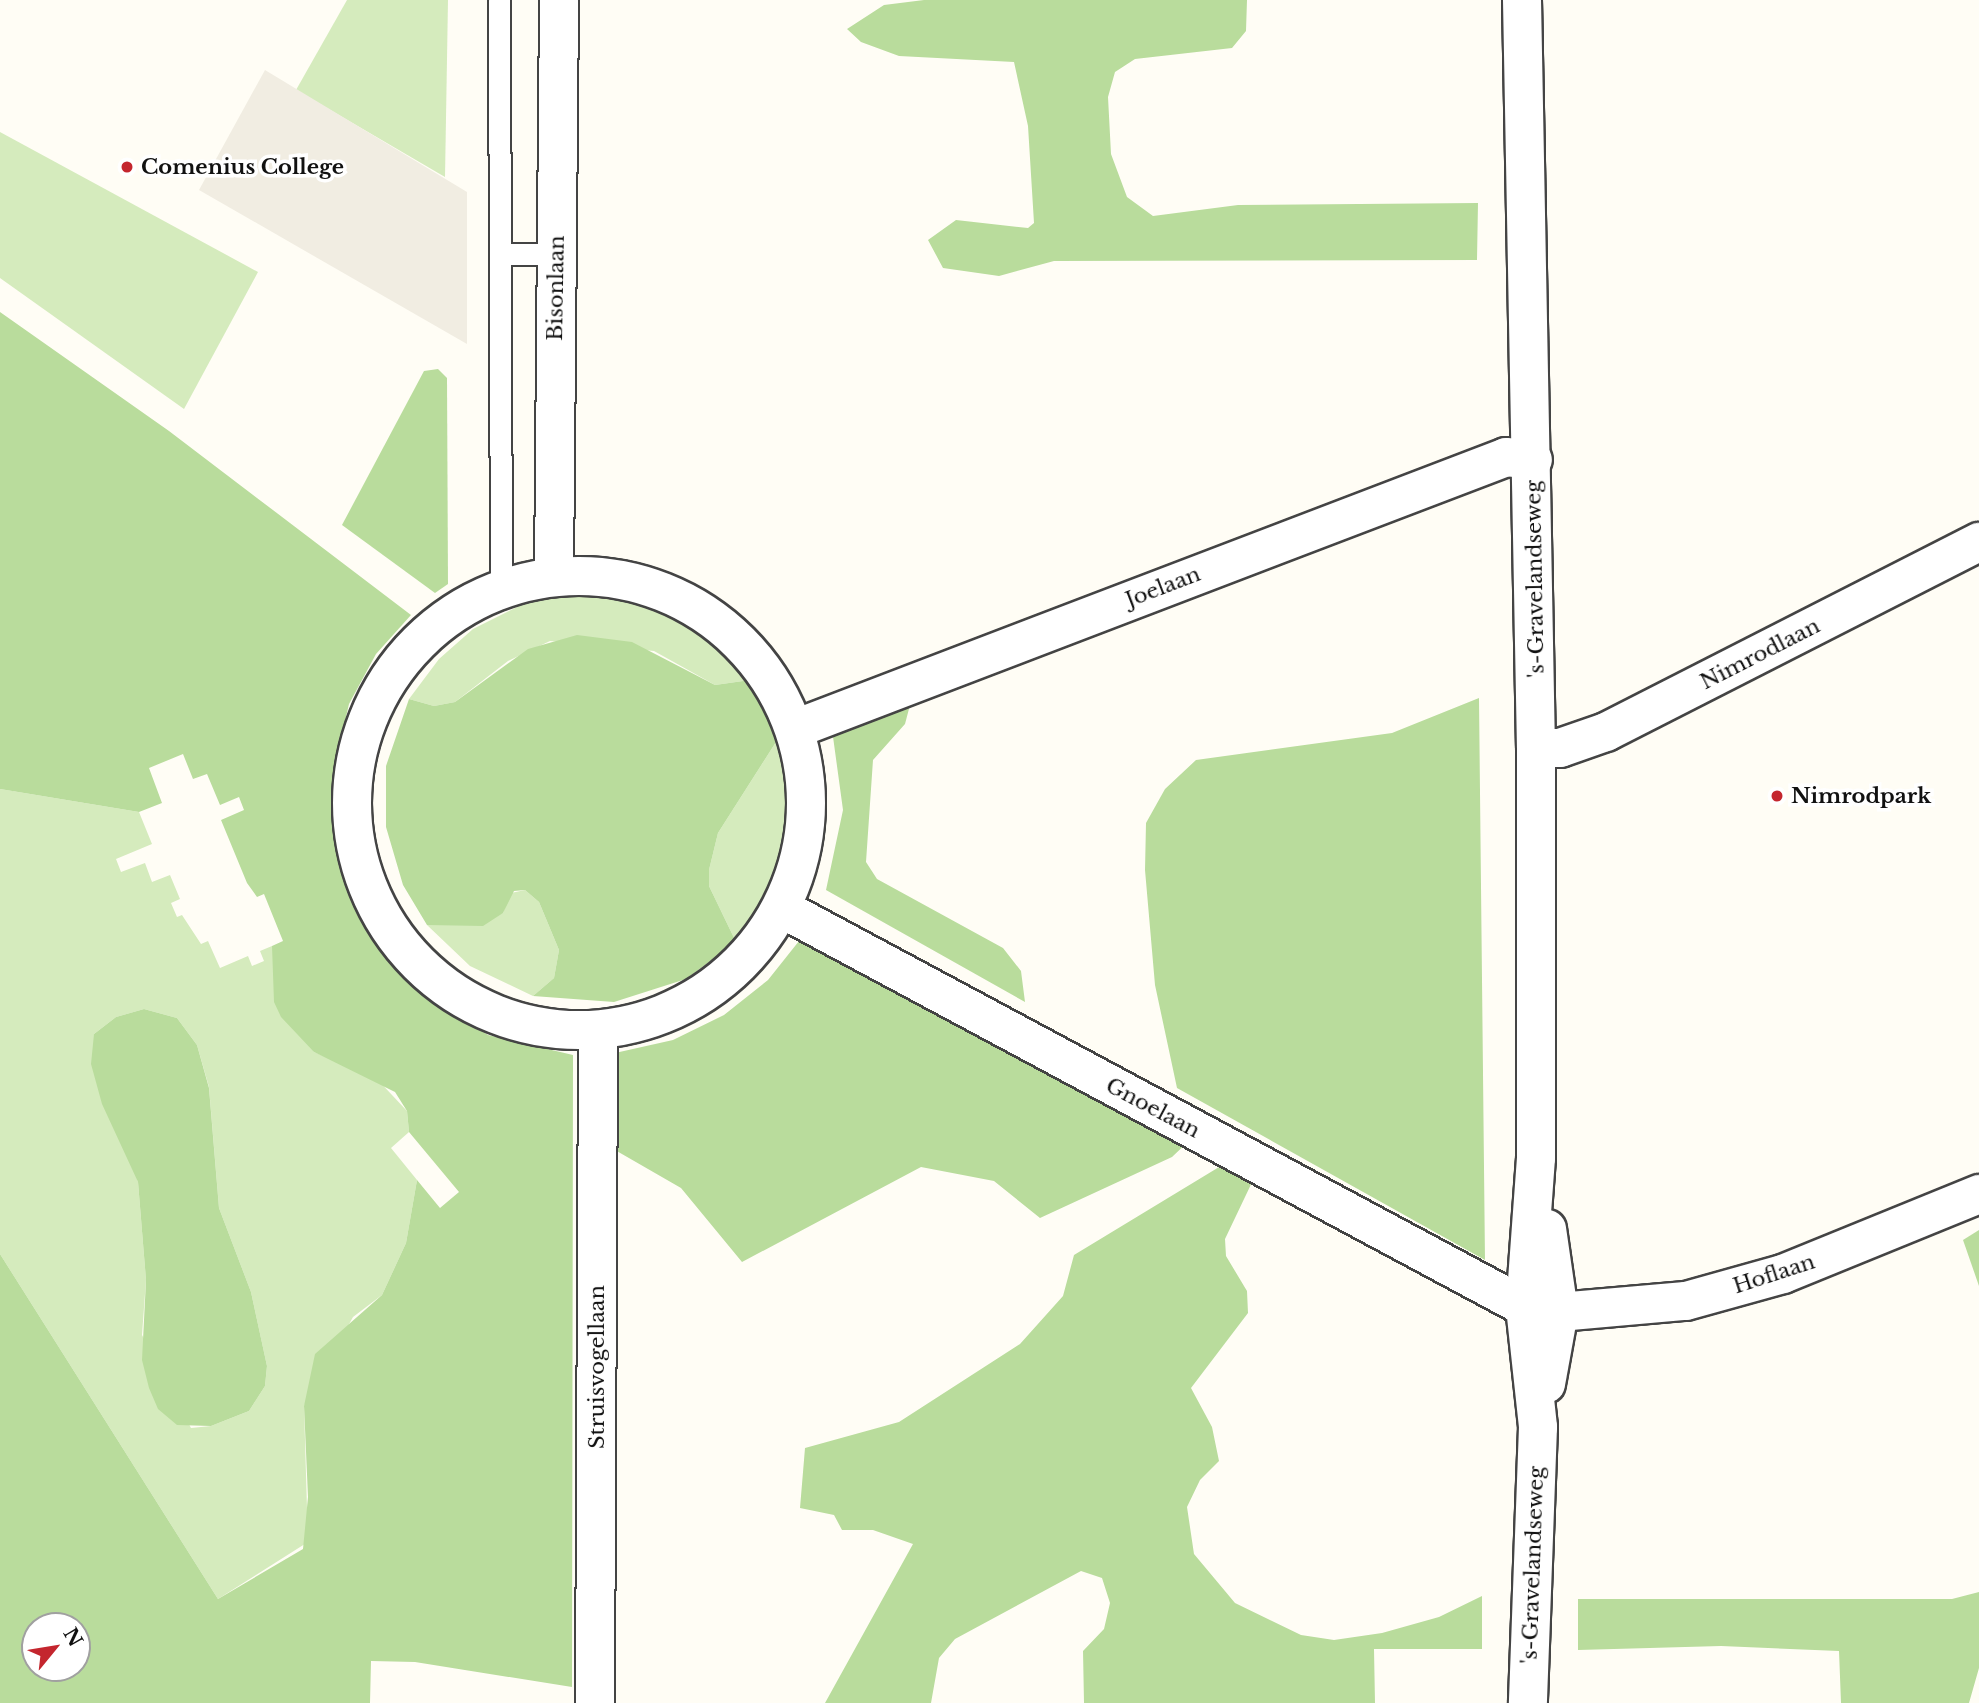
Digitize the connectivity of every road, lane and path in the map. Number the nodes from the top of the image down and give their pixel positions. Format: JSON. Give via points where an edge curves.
{"nodes":[{"id":1,"x":499,"y":0,"type":"edge"},
{"id":2,"x":559,"y":0,"type":"edge"},
{"id":3,"x":1522,"y":0,"type":"edge"},
{"id":4,"x":500,"y":254,"type":"junction"},
{"id":5,"x":557,"y":254,"type":"junction"},
{"id":6,"x":1534,"y":460,"type":"junction"},
{"id":7,"x":1979,"y":542,"type":"edge"},
{"id":8,"x":554,"y":576,"type":"junction"},
{"id":9,"x":501,"y":588,"type":"junction"},
{"id":10,"x":795,"y":729,"type":"junction"},
{"id":11,"x":1536,"y":748,"type":"junction"},
{"id":12,"x":781,"y":908,"type":"junction"},
{"id":13,"x":598,"y":1030,"type":"junction"},
{"id":14,"x":1979,"y":1194,"type":"edge"},
{"id":15,"x":1542,"y":1309,"type":"junction"},
{"id":16,"x":595,"y":1703,"type":"edge"},
{"id":17,"x":1528,"y":1703,"type":"edge"}],
"edges":[{"from":1,"to":4,"type":"lane"},
{"from":2,"to":5,"type":"street","name":"Bisonlaan"},
{"from":3,"to":6,"type":"street","name":"'s-Gravelandseweg"},
{"from":4,"to":5,"type":"lane"},
{"from":4,"to":9,"type":"lane"},
{"from":5,"to":8,"type":"street","name":"Bisonlaan"},
{"from":6,"to":10,"type":"street","name":"Joelaan","via":[[1506,457]]},
{"from":6,"to":11,"type":"street","name":"'s-Gravelandseweg"},
{"from":7,"to":11,"type":"street","name":"Nimrodlaan","via":[[1606,732],[1560,748]]},
{"from":8,"to":9,"type":"street"},
{"from":8,"to":10,"type":"street","via":[[631,580],[701,610],[758,662]]},
{"from":9,"to":13,"type":"street","via":[[430,629],[388,676],[361,734],[353,784],[358,860],[383,919],[433,976],[475,1006],[535,1027]]},
{"from":10,"to":12,"type":"street","via":[[806,790],[802,851]]},
{"from":11,"to":15,"type":"street","name":"'s-Gravelandseweg","via":[[1536,1158]]},
{"from":12,"to":13,"type":"street","via":[[749,955],[706,993],[654,1018]]},
{"from":12,"to":15,"type":"street","name":"Gnoelaan"},
{"from":13,"to":16,"type":"street","name":"Struisvogellaan"},
{"from":14,"to":15,"type":"street","name":"Hoflaan","via":[[1771,1278],[1686,1301]]},
{"from":15,"to":17,"type":"street","name":"'s-Gravelandseweg"}]}
